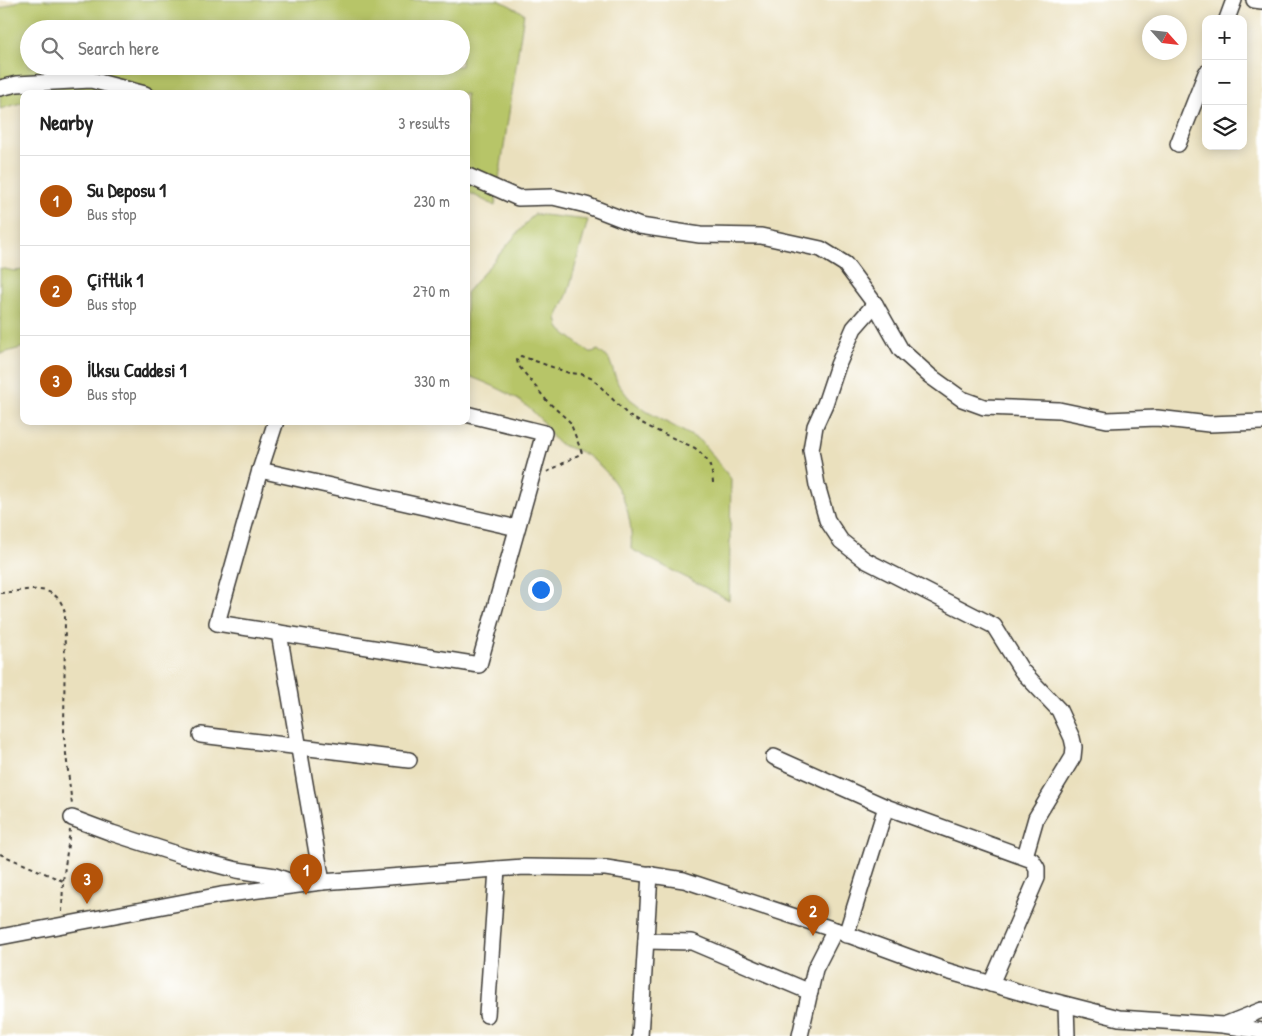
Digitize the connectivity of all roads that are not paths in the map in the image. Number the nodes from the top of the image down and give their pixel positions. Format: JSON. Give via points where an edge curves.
{"nodes":[{"id":1,"x":1234,"y":0,"type":"edge"},
{"id":2,"x":1254,"y":0,"type":"edge"},
{"id":3,"x":1262,"y":1,"type":"edge"},
{"id":4,"x":1228,"y":15,"type":"edge"},
{"id":5,"x":1202,"y":83,"type":"edge"},
{"id":6,"x":0,"y":88,"type":"edge"},
{"id":7,"x":130,"y":90,"type":"edge"},
{"id":8,"x":1178,"y":144,"type":"dead end"},
{"id":9,"x":470,"y":177,"type":"edge"},
{"id":10,"x":875,"y":304,"type":"junction"},
{"id":11,"x":470,"y":415,"type":"edge"},
{"id":12,"x":1262,"y":422,"type":"edge"},
{"id":13,"x":275,"y":425,"type":"edge"},
{"id":14,"x":260,"y":470,"type":"junction"},
{"id":15,"x":517,"y":528,"type":"junction"},
{"id":16,"x":279,"y":633,"type":"junction"},
{"id":17,"x":201,"y":735,"type":"dead end"},
{"id":18,"x":298,"y":747,"type":"junction"},
{"id":19,"x":774,"y":757,"type":"dead end"},
{"id":20,"x":409,"y":760,"type":"dead end"},
{"id":21,"x":886,"y":807,"type":"junction"},
{"id":22,"x":72,"y":818,"type":"road end"},
{"id":23,"x":1025,"y":856,"type":"junction"},
{"id":24,"x":497,"y":869,"type":"junction"},
{"id":25,"x":650,"y":874,"type":"junction"},
{"id":26,"x":322,"y":882,"type":"junction"},
{"id":27,"x":299,"y":885,"type":"junction"},
{"id":28,"x":840,"y":933,"type":"junction"},
{"id":29,"x":0,"y":937,"type":"edge"},
{"id":30,"x":646,"y":941,"type":"junction"},
{"id":31,"x":991,"y":984,"type":"junction"},
{"id":32,"x":810,"y":992,"type":"junction"},
{"id":33,"x":1066,"y":1005,"type":"junction"},
{"id":34,"x":1262,"y":1010,"type":"edge"},
{"id":35,"x":487,"y":1015,"type":"dead end"},
{"id":36,"x":1223,"y":1025,"type":"junction"},
{"id":37,"x":1262,"y":1031,"type":"edge"},
{"id":38,"x":640,"y":1036,"type":"edge"},
{"id":39,"x":800,"y":1036,"type":"edge"},
{"id":40,"x":1066,"y":1036,"type":"edge"}],
"edges":[{"from":1,"to":4,"type":"street"},
{"from":2,"to":3,"type":"street"},
{"from":5,"to":8,"type":"street"},
{"from":6,"to":7,"type":"street","via":[[91,80]]},
{"from":9,"to":10,"type":"street","via":[[518,198],[553,197],[586,205],[640,226],[700,235],[762,236],[821,249],[845,264]]},
{"from":10,"to":12,"type":"street","via":[[901,350],[962,399],[984,407],[1058,410],[1107,420],[1156,418],[1209,424]]},
{"from":10,"to":23,"type":"street","via":[[854,328],[815,426],[811,450],[824,512],[841,541],[865,560],[994,626],[1022,671],[1058,710],[1072,738],[1073,757],[1036,818]]},
{"from":11,"to":15,"type":"street","via":[[544,433]]},
{"from":13,"to":14,"type":"street"},
{"from":14,"to":15,"type":"street"},
{"from":14,"to":16,"type":"street","via":[[217,623]]},
{"from":15,"to":16,"type":"street","via":[[479,665]]},
{"from":16,"to":18,"type":"street"},
{"from":17,"to":18,"type":"street"},
{"from":18,"to":20,"type":"street"},
{"from":18,"to":26,"type":"street"},
{"from":19,"to":21,"type":"street"},
{"from":21,"to":23,"type":"street"},
{"from":21,"to":28,"type":"street"},
{"from":22,"to":27,"type":"street","via":[[183,856],[275,876]]},
{"from":23,"to":31,"type":"street","via":[[1035,863],[1037,878]]},
{"from":24,"to":25,"type":"street","via":[[606,868]]},
{"from":24,"to":26,"type":"street"},
{"from":24,"to":35,"type":"street"},
{"from":25,"to":28,"type":"street","via":[[684,880]]},
{"from":25,"to":30,"type":"street"},
{"from":26,"to":27,"type":"street"},
{"from":27,"to":29,"type":"street","via":[[221,895]]},
{"from":28,"to":31,"type":"street"},
{"from":28,"to":32,"type":"street","via":[[815,969]]},
{"from":30,"to":32,"type":"street","via":[[692,942]]},
{"from":30,"to":38,"type":"street"},
{"from":31,"to":33,"type":"street"},
{"from":32,"to":39,"type":"street"},
{"from":33,"to":36,"type":"street","via":[[1119,1018]]},
{"from":33,"to":40,"type":"street"},
{"from":34,"to":36,"type":"street"},
{"from":36,"to":37,"type":"street"}]}
